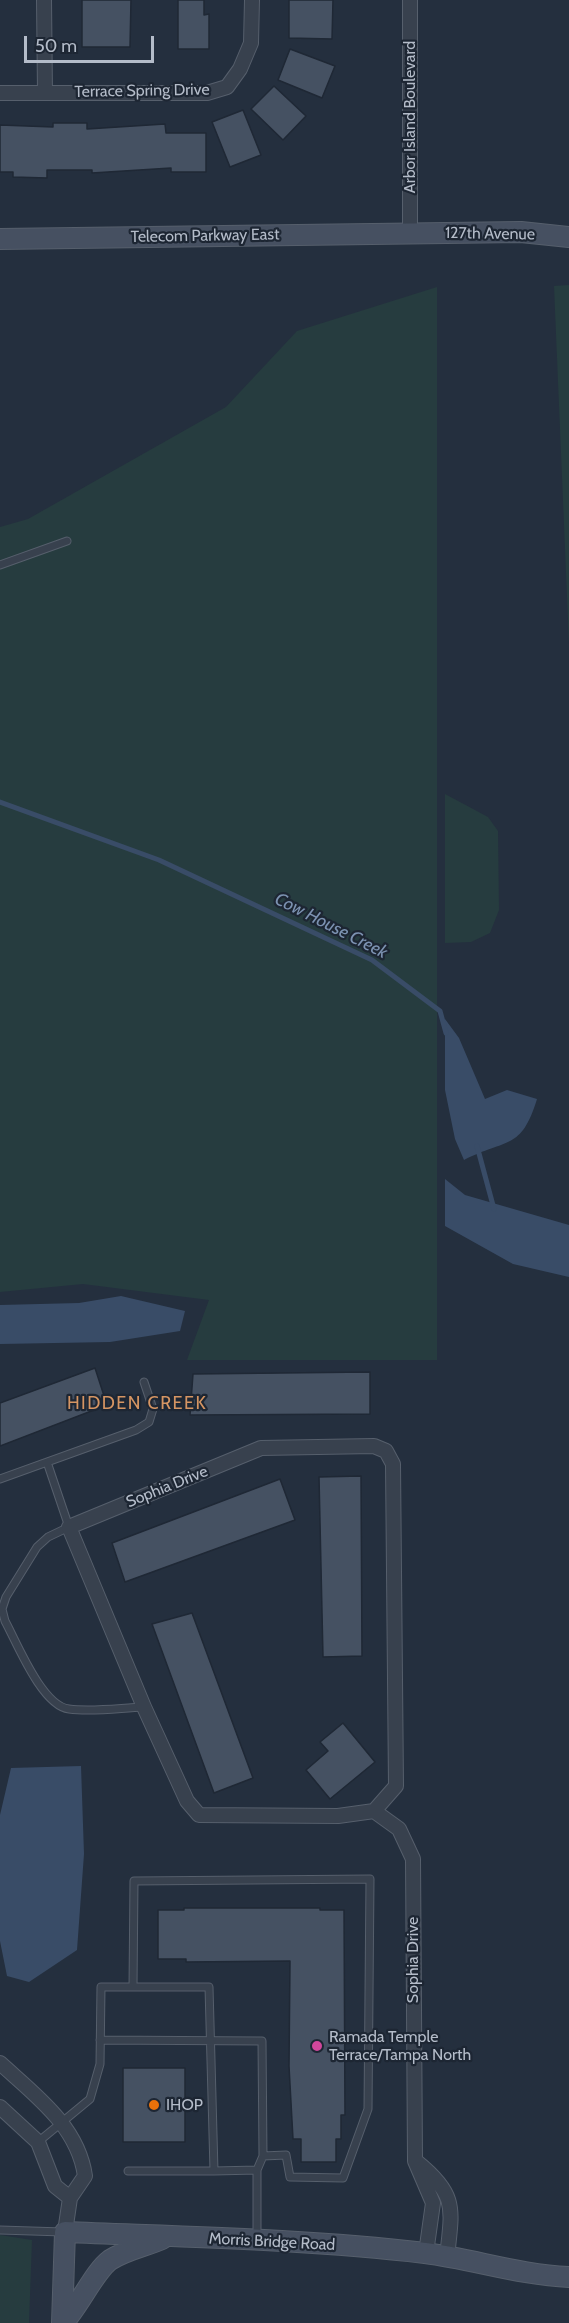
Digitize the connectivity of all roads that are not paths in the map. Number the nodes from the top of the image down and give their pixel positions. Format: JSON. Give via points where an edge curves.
{"nodes":[{"id":1,"x":44,"y":0,"type":"edge"},
{"id":2,"x":252,"y":0,"type":"edge"},
{"id":3,"x":410,"y":0,"type":"edge"},
{"id":4,"x":0,"y":93,"type":"edge"},
{"id":5,"x":45,"y":93,"type":"junction"},
{"id":6,"x":410,"y":234,"type":"junction"},
{"id":7,"x":569,"y":237,"type":"edge"},
{"id":8,"x":0,"y":239,"type":"edge"},
{"id":9,"x":67,"y":541,"type":"dead end"},
{"id":10,"x":0,"y":565,"type":"edge"},
{"id":11,"x":144,"y":1382,"type":"dead end"},
{"id":12,"x":47,"y":1462,"type":"junction"},
{"id":13,"x":0,"y":1479,"type":"edge"},
{"id":14,"x":69,"y":1527,"type":"junction"},
{"id":15,"x":144,"y":1707,"type":"junction"},
{"id":16,"x":374,"y":1811,"type":"junction"},
{"id":17,"x":133,"y":1987,"type":"junction"},
{"id":18,"x":100,"y":2040,"type":"junction"},
{"id":19,"x":212,"y":2040,"type":"junction"},
{"id":20,"x":0,"y":2063,"type":"edge"},
{"id":21,"x":0,"y":2107,"type":"edge"},
{"id":22,"x":63,"y":2122,"type":"junction"},
{"id":23,"x":38,"y":2142,"type":"junction"},
{"id":24,"x":263,"y":2156,"type":"junction"},
{"id":25,"x":415,"y":2161,"type":"junction"},
{"id":26,"x":257,"y":2170,"type":"junction"},
{"id":27,"x":128,"y":2171,"type":"dead end"},
{"id":28,"x":214,"y":2171,"type":"junction"},
{"id":29,"x":70,"y":2198,"type":"junction"},
{"id":30,"x":0,"y":2230,"type":"edge"},
{"id":31,"x":65,"y":2232,"type":"junction"},
{"id":32,"x":170,"y":2236,"type":"junction"},
{"id":33,"x":257,"y":2240,"type":"junction"},
{"id":34,"x":426,"y":2253,"type":"junction"},
{"id":35,"x":447,"y":2257,"type":"junction"},
{"id":36,"x":569,"y":2277,"type":"edge"},
{"id":37,"x":63,"y":2323,"type":"edge"}],
"edges":[{"from":1,"to":5,"type":"street"},
{"from":2,"to":5,"type":"street","name":"Terrace Spring Drive","via":[[251,43],[227,87],[207,93]]},
{"from":3,"to":6,"type":"street","name":"Arbor Island Boulevard"},
{"from":4,"to":5,"type":"street","name":"Terrace Spring Drive"},
{"from":6,"to":7,"type":"street","name":"127th Avenue","via":[[521,232]]},
{"from":6,"to":8,"type":"street","name":"Telecom Parkway East"},
{"from":9,"to":10,"type":"lane"},
{"from":11,"to":12,"type":"lane","via":[[153,1409],[149,1422]]},
{"from":12,"to":13,"type":"lane"},
{"from":12,"to":14,"type":"lane"},
{"from":14,"to":15,"type":"street"},
{"from":14,"to":15,"type":"lane","via":[[37,1547],[6,1597],[2,1609],[5,1621],[53,1702],[67,1709]]},
{"from":14,"to":16,"type":"street","name":"Sophia Drive","via":[[261,1448],[374,1446],[387,1451],[393,1464],[396,1786]]},
{"from":15,"to":16,"type":"street","via":[[187,1801],[199,1815],[338,1816]]},
{"from":16,"to":25,"type":"street","name":"Sophia Drive","via":[[399,1829],[413,1859]]},
{"from":17,"to":18,"type":"lane","via":[[101,1987]]},
{"from":17,"to":19,"type":"lane","via":[[209,1987]]},
{"from":17,"to":24,"type":"lane","via":[[134,1881],[370,1879],[368,2109],[343,2178],[290,2177],[286,2155]]},
{"from":18,"to":19,"type":"lane"},
{"from":18,"to":22,"type":"lane","via":[[100,2064],[90,2098]]},
{"from":19,"to":24,"type":"lane","via":[[262,2041]]},
{"from":19,"to":28,"type":"lane"},
{"from":20,"to":22,"type":"street"},
{"from":21,"to":23,"type":"street"},
{"from":22,"to":23,"type":"lane"},
{"from":22,"to":29,"type":"street","via":[[85,2176]]},
{"from":23,"to":29,"type":"street","via":[[54,2186]]},
{"from":24,"to":26,"type":"lane"},
{"from":25,"to":34,"type":"street","name":"Sophia Drive","via":[[433,2203]]},
{"from":25,"to":35,"type":"street","via":[[437,2178],[453,2207]]},
{"from":26,"to":28,"type":"lane"},
{"from":26,"to":33,"type":"lane"},
{"from":27,"to":28,"type":"lane"},
{"from":29,"to":31,"type":"street"},
{"from":30,"to":31,"type":"lane"},
{"from":31,"to":32,"type":"street","name":"Morris Bridge Road"},
{"from":31,"to":37,"type":"street"},
{"from":32,"to":33,"type":"street","name":"Morris Bridge Road"},
{"from":32,"to":37,"type":"street","via":[[110,2261]]},
{"from":33,"to":34,"type":"street","name":"Morris Bridge Road"},
{"from":34,"to":35,"type":"street","name":"Morris Bridge Road"},
{"from":35,"to":36,"type":"street","name":"Morris Bridge Road"}]}
